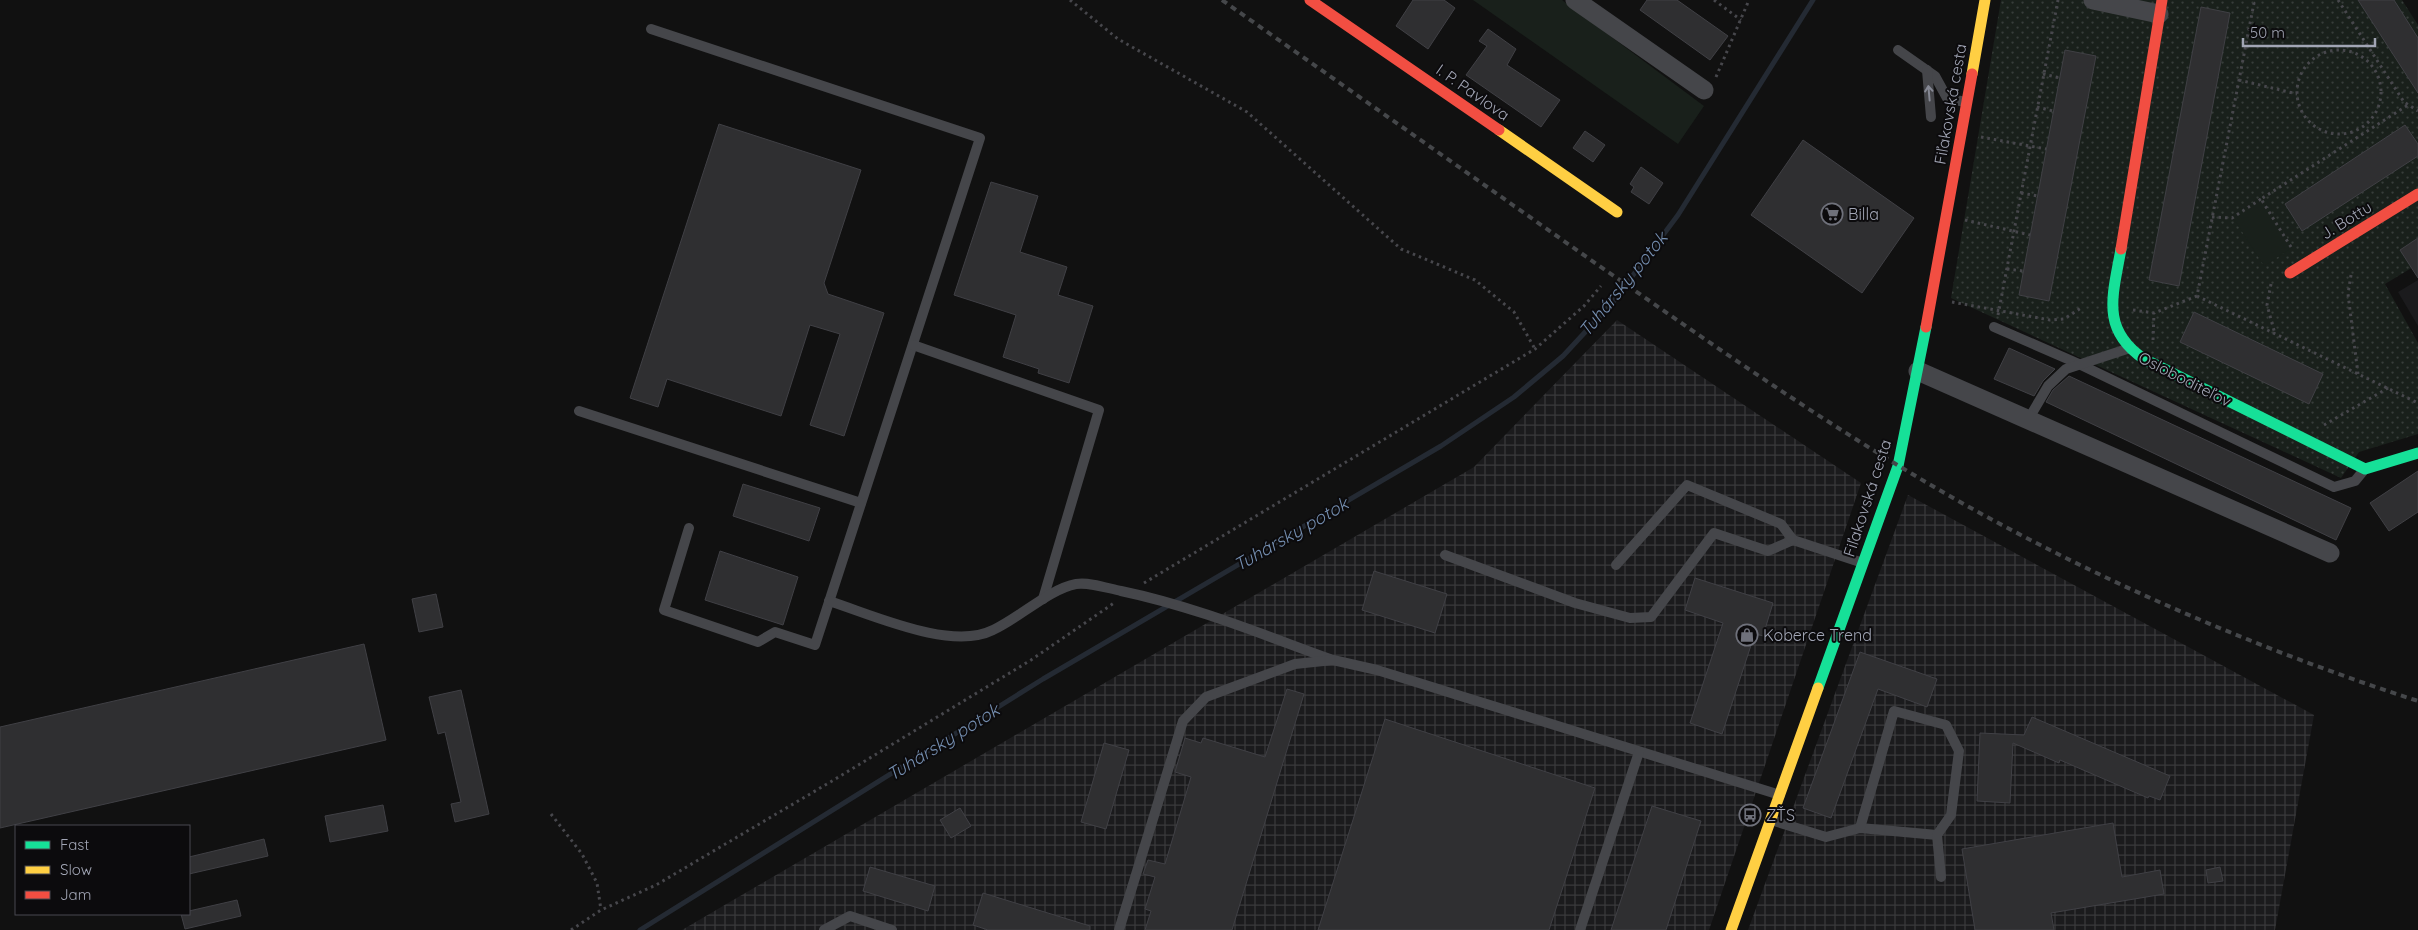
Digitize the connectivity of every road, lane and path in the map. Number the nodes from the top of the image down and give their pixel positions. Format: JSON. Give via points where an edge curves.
{"nodes":[{"id":1,"x":1070,"y":0,"type":"edge"},
{"id":2,"x":1310,"y":0,"type":"edge"},
{"id":3,"x":1574,"y":0,"type":"edge"},
{"id":4,"x":1714,"y":0,"type":"edge"},
{"id":5,"x":1749,"y":0,"type":"edge"},
{"id":6,"x":1985,"y":0,"type":"edge"},
{"id":7,"x":2058,"y":0,"type":"edge"},
{"id":8,"x":2093,"y":0,"type":"edge"},
{"id":9,"x":2338,"y":0,"type":"edge"},
{"id":10,"x":2254,"y":1,"type":"edge"},
{"id":11,"x":2160,"y":7,"type":"edge"},
{"id":12,"x":1740,"y":20,"type":"junction"},
{"id":13,"x":651,"y":29,"type":"dead end"},
{"id":14,"x":1898,"y":50,"type":"dead end"},
{"id":15,"x":2378,"y":61,"type":"junction"},
{"id":16,"x":2372,"y":64,"type":"junction"},
{"id":17,"x":1925,"y":68,"type":"junction"},
{"id":18,"x":2043,"y":74,"type":"junction"},
{"id":19,"x":2060,"y":78,"type":"dead end"},
{"id":20,"x":2239,"y":80,"type":"junction"},
{"id":21,"x":1704,"y":90,"type":"joint"},
{"id":22,"x":2297,"y":94,"type":"junction"},
{"id":23,"x":1966,"y":103,"type":"junction"},
{"id":24,"x":2408,"y":105,"type":"junction"},
{"id":25,"x":2037,"y":108,"type":"junction"},
{"id":26,"x":2053,"y":111,"type":"dead end"},
{"id":27,"x":2418,"y":111,"type":"edge"},
{"id":28,"x":1931,"y":117,"type":"dead end"},
{"id":29,"x":1974,"y":136,"type":"dead end"},
{"id":30,"x":2030,"y":145,"type":"junction"},
{"id":31,"x":2046,"y":149,"type":"dead end"},
{"id":32,"x":2021,"y":193,"type":"junction"},
{"id":33,"x":2418,"y":194,"type":"edge"},
{"id":34,"x":2038,"y":196,"type":"dead end"},
{"id":35,"x":2261,"y":199,"type":"junction"},
{"id":36,"x":1618,"y":212,"type":"dead end"},
{"id":37,"x":2212,"y":217,"type":"junction"},
{"id":38,"x":1959,"y":219,"type":"dead end"},
{"id":39,"x":2014,"y":231,"type":"junction"},
{"id":40,"x":2030,"y":235,"type":"dead end"},
{"id":41,"x":2293,"y":250,"type":"dead end"},
{"id":42,"x":2008,"y":269,"type":"junction"},
{"id":43,"x":2023,"y":272,"type":"dead end"},
{"id":44,"x":2290,"y":273,"type":"dead end"},
{"id":45,"x":2351,"y":275,"type":"dead end"},
{"id":46,"x":2273,"y":278,"type":"dead end"},
{"id":47,"x":1601,"y":286,"type":"dead end"},
{"id":48,"x":2196,"y":296,"type":"junction"},
{"id":49,"x":1944,"y":300,"type":"dead end"},
{"id":50,"x":2111,"y":307,"type":"junction"},
{"id":51,"x":2081,"y":308,"type":"dead end"},
{"id":52,"x":2000,"y":311,"type":"junction"},
{"id":53,"x":1994,"y":327,"type":"dead end"},
{"id":54,"x":2276,"y":334,"type":"junction"},
{"id":55,"x":913,"y":345,"type":"junction"},
{"id":56,"x":2128,"y":348,"type":"junction"},
{"id":57,"x":1535,"y":349,"type":"junction"},
{"id":58,"x":2079,"y":364,"type":"junction"},
{"id":59,"x":1918,"y":371,"type":"junction"},
{"id":60,"x":2358,"y":374,"type":"junction"},
{"id":61,"x":2388,"y":388,"type":"junction"},
{"id":62,"x":2418,"y":403,"type":"edge"},
{"id":63,"x":578,"y":411,"type":"dead end"},
{"id":64,"x":2028,"y":420,"type":"junction"},
{"id":65,"x":2323,"y":426,"type":"dead end"},
{"id":66,"x":2418,"y":453,"type":"edge"},
{"id":67,"x":2365,"y":469,"type":"junction"},
{"id":68,"x":861,"y":503,"type":"junction"},
{"id":69,"x":690,"y":528,"type":"dead end"},
{"id":70,"x":1793,"y":540,"type":"junction"},
{"id":71,"x":2330,"y":553,"type":"dead end"},
{"id":72,"x":1445,"y":555,"type":"dead end"},
{"id":73,"x":1864,"y":563,"type":"junction"},
{"id":74,"x":1616,"y":565,"type":"dead end"},
{"id":75,"x":1128,"y":592,"type":"junction"},
{"id":76,"x":1043,"y":599,"type":"junction"},
{"id":77,"x":829,"y":601,"type":"junction"},
{"id":78,"x":1333,"y":660,"type":"junction"},
{"id":79,"x":1639,"y":752,"type":"junction"},
{"id":80,"x":1780,"y":795,"type":"junction"},
{"id":81,"x":551,"y":814,"type":"dead end"},
{"id":82,"x":1770,"y":820,"type":"junction"},
{"id":83,"x":1860,"y":828,"type":"junction"},
{"id":84,"x":1937,"y":835,"type":"junction"},
{"id":85,"x":1941,"y":877,"type":"dead end"},
{"id":86,"x":601,"y":910,"type":"junction"},
{"id":87,"x":571,"y":930,"type":"edge"},
{"id":88,"x":824,"y":930,"type":"edge"},
{"id":89,"x":892,"y":930,"type":"edge"},
{"id":90,"x":1119,"y":930,"type":"edge"},
{"id":91,"x":1580,"y":930,"type":"edge"},
{"id":92,"x":1731,"y":930,"type":"edge"}],
"edges":[{"from":1,"to":57,"type":"path","via":[[1118,39],[1247,112],[1400,248],[1475,280],[1514,312]]},
{"from":2,"to":36,"type":"street","name":"I. P. Pavlova"},
{"from":3,"to":21,"type":"street"},
{"from":4,"to":12,"type":"path"},
{"from":5,"to":12,"type":"path"},
{"from":6,"to":23,"type":"street","name":"Fiľakovská cesta"},
{"from":7,"to":18,"type":"path"},
{"from":8,"to":11,"type":"street","name":"Osloboditeľov"},
{"from":9,"to":15,"type":"path"},
{"from":10,"to":20,"type":"path"},
{"from":11,"to":50,"type":"street","name":"Osloboditeľov"},
{"from":12,"to":21,"type":"path","via":[[1713,84]]},
{"from":13,"to":55,"type":"lane","via":[[980,138]]},
{"from":14,"to":17,"type":"lane"},
{"from":15,"to":16,"type":"path"},
{"from":15,"to":24,"type":"path"},
{"from":16,"to":22,"type":"path","via":[[2348,50],[2328,50],[2304,67]]},
{"from":16,"to":22,"type":"path","via":[[2381,83],[2381,102],[2371,120],[2355,131],[2336,134],[2317,128],[2303,114]]},
{"from":17,"to":23,"type":"lane","via":[[1935,76],[1947,98]]},
{"from":28,"to":17,"type":"lane","one_way":true},
{"from":18,"to":19,"type":"path"},
{"from":18,"to":25,"type":"path"},
{"from":20,"to":22,"type":"path"},
{"from":20,"to":37,"type":"path"},
{"from":23,"to":59,"type":"street","name":"Fiľakovská cesta"},
{"from":24,"to":27,"type":"path"},
{"from":24,"to":35,"type":"path"},
{"from":25,"to":26,"type":"path"},
{"from":25,"to":30,"type":"path"},
{"from":29,"to":30,"type":"path"},
{"from":30,"to":31,"type":"path"},
{"from":30,"to":32,"type":"path"},
{"from":32,"to":34,"type":"path"},
{"from":32,"to":39,"type":"path"},
{"from":33,"to":44,"type":"street","name":"J. Bottu"},
{"from":35,"to":37,"type":"path","via":[[2232,218]]},
{"from":35,"to":41,"type":"path"},
{"from":37,"to":48,"type":"path"},
{"from":38,"to":39,"type":"path"},
{"from":39,"to":40,"type":"path"},
{"from":39,"to":42,"type":"path"},
{"from":42,"to":43,"type":"path"},
{"from":42,"to":52,"type":"path"},
{"from":45,"to":60,"type":"path","via":[[2348,294]]},
{"from":46,"to":54,"type":"path","via":[[2267,305]]},
{"from":47,"to":57,"type":"path","via":[[1584,306]]},
{"from":48,"to":50,"type":"path","via":[[2154,313]]},
{"from":48,"to":54,"type":"path"},
{"from":49,"to":52,"type":"path"},
{"from":50,"to":56,"type":"street","name":"Osloboditeľov","via":[[2117,335]]},
{"from":51,"to":52,"type":"path","via":[[2064,319],[2050,320]]},
{"from":53,"to":58,"type":"lane"},
{"from":54,"to":60,"type":"path"},
{"from":55,"to":68,"type":"lane"},
{"from":55,"to":76,"type":"lane","via":[[1099,410]]},
{"from":56,"to":58,"type":"lane"},
{"from":56,"to":67,"type":"street","name":"Osloboditeľov","via":[[2144,359]]},
{"from":57,"to":75,"type":"path"},
{"from":58,"to":64,"type":"lane","via":[[2066,369],[2048,386]]},
{"from":58,"to":67,"type":"lane","via":[[2334,487],[2354,481]]},
{"from":59,"to":64,"type":"street"},
{"from":59,"to":73,"type":"street","name":"Fiľakovská cesta","via":[[1898,466]]},
{"from":60,"to":61,"type":"path"},
{"from":61,"to":62,"type":"path"},
{"from":61,"to":65,"type":"path"},
{"from":63,"to":68,"type":"lane"},
{"from":64,"to":71,"type":"street"},
{"from":66,"to":67,"type":"street"},
{"from":68,"to":77,"type":"lane"},
{"from":69,"to":77,"type":"lane","via":[[664,610],[758,642],[774,632],[815,645]]},
{"from":70,"to":72,"type":"lane","via":[[1768,551],[1714,533],[1651,617],[1630,618],[1575,603]]},
{"from":70,"to":73,"type":"lane"},
{"from":70,"to":74,"type":"lane","via":[[1780,524],[1687,485]]},
{"from":73,"to":80,"type":"street","name":"Fiľakovská cesta"},
{"from":75,"to":76,"type":"lane","via":[[1076,584]]},
{"from":75,"to":78,"type":"lane","via":[[1224,620]]},
{"from":75,"to":86,"type":"path","via":[[1031,660],[832,781],[656,885]]},
{"from":76,"to":77,"type":"lane","via":[[993,631],[967,638],[938,635]]},
{"from":78,"to":79,"type":"lane","via":[[1377,670]]},
{"from":78,"to":90,"type":"lane","via":[[1295,664],[1206,697],[1183,722]]},
{"from":79,"to":80,"type":"lane"},
{"from":79,"to":91,"type":"lane"},
{"from":80,"to":82,"type":"street","name":"Fiľakovská cesta"},
{"from":81,"to":86,"type":"path","via":[[582,854],[597,882]]},
{"from":82,"to":83,"type":"lane","via":[[1826,837]]},
{"from":82,"to":92,"type":"street","name":"Fiľakovská cesta"},
{"from":83,"to":84,"type":"lane"},
{"from":83,"to":84,"type":"lane","via":[[1894,711],[1946,725],[1959,751],[1951,815]]},
{"from":84,"to":85,"type":"lane"},
{"from":86,"to":87,"type":"path"},
{"from":88,"to":89,"type":"lane","via":[[850,916]]}]}
